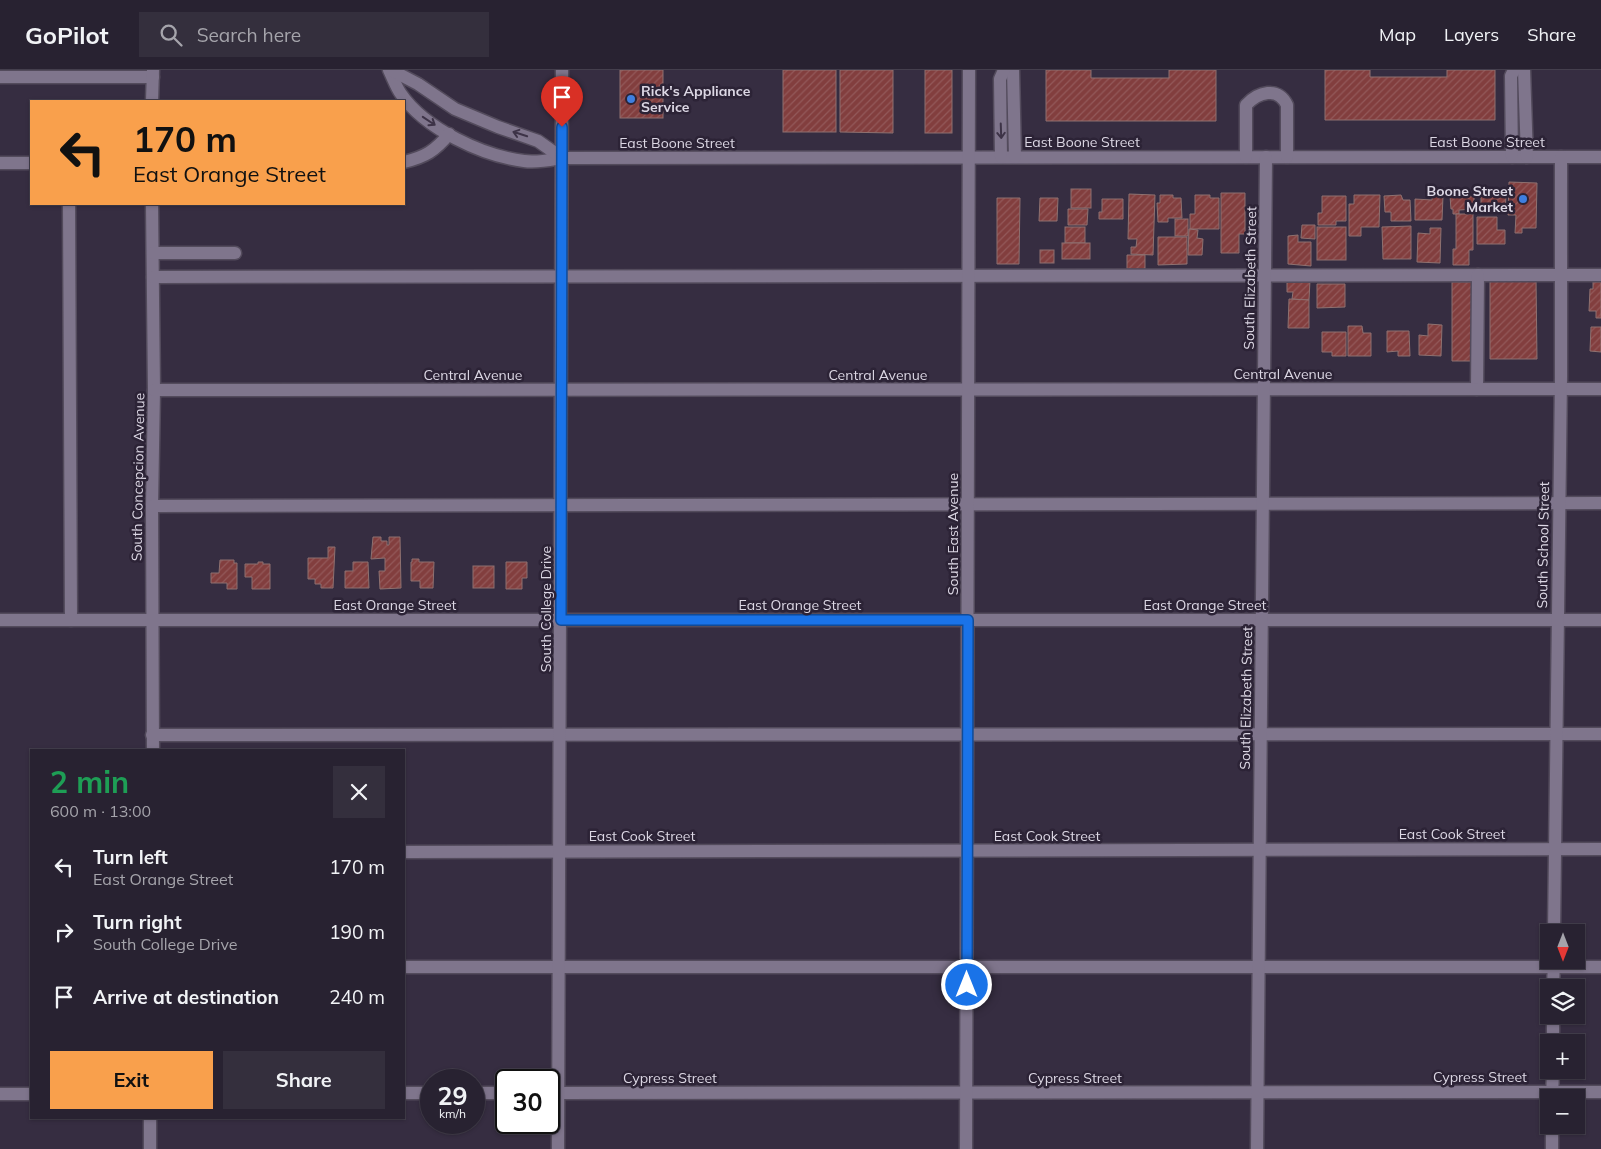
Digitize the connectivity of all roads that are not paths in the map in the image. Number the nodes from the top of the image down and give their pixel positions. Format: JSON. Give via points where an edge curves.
{"nodes":[{"id":1,"x":390,"y":70,"type":"edge"},
{"id":2,"x":562,"y":70,"type":"edge"},
{"id":3,"x":969,"y":70,"type":"edge"},
{"id":4,"x":1004,"y":70,"type":"edge"},
{"id":5,"x":1013,"y":70,"type":"edge"},
{"id":6,"x":1514,"y":70,"type":"edge"},
{"id":7,"x":1524,"y":70,"type":"edge"},
{"id":8,"x":153,"y":73,"type":"edge"},
{"id":9,"x":0,"y":77,"type":"edge"},
{"id":10,"x":1000,"y":98,"type":"junction"},
{"id":11,"x":1014,"y":98,"type":"junction"},
{"id":12,"x":1511,"y":98,"type":"junction"},
{"id":13,"x":1526,"y":98,"type":"junction"},
{"id":14,"x":152,"y":100,"type":"edge"},
{"id":15,"x":449,"y":134,"type":"junction"},
{"id":16,"x":969,"y":157,"type":"junction"},
{"id":17,"x":1001,"y":157,"type":"junction"},
{"id":18,"x":1015,"y":157,"type":"junction"},
{"id":19,"x":1246,"y":157,"type":"junction"},
{"id":20,"x":1266,"y":157,"type":"junction"},
{"id":21,"x":1287,"y":157,"type":"junction"},
{"id":22,"x":1512,"y":157,"type":"junction"},
{"id":23,"x":1527,"y":157,"type":"junction"},
{"id":24,"x":1561,"y":157,"type":"junction"},
{"id":25,"x":1601,"y":157,"type":"edge"},
{"id":26,"x":562,"y":158,"type":"junction"},
{"id":27,"x":405,"y":162,"type":"edge"},
{"id":28,"x":0,"y":163,"type":"edge"},
{"id":29,"x":30,"y":163,"type":"edge"},
{"id":30,"x":69,"y":205,"type":"edge"},
{"id":31,"x":152,"y":205,"type":"edge"},
{"id":32,"x":153,"y":253,"type":"junction"},
{"id":33,"x":235,"y":253,"type":"dead end"},
{"id":34,"x":1265,"y":275,"type":"junction"},
{"id":35,"x":1478,"y":275,"type":"junction"},
{"id":36,"x":1561,"y":275,"type":"junction"},
{"id":37,"x":1601,"y":275,"type":"edge"},
{"id":38,"x":153,"y":276,"type":"junction"},
{"id":39,"x":562,"y":276,"type":"junction"},
{"id":40,"x":969,"y":276,"type":"junction"},
{"id":41,"x":1264,"y":389,"type":"junction"},
{"id":42,"x":1477,"y":389,"type":"junction"},
{"id":43,"x":1560,"y":389,"type":"junction"},
{"id":44,"x":1601,"y":389,"type":"edge"},
{"id":45,"x":154,"y":390,"type":"junction"},
{"id":46,"x":562,"y":390,"type":"junction"},
{"id":47,"x":968,"y":390,"type":"junction"},
{"id":48,"x":1263,"y":503,"type":"junction"},
{"id":49,"x":1559,"y":503,"type":"junction"},
{"id":50,"x":1601,"y":503,"type":"edge"},
{"id":51,"x":968,"y":504,"type":"junction"},
{"id":52,"x":561,"y":505,"type":"junction"},
{"id":53,"x":152,"y":506,"type":"junction"},
{"id":54,"x":0,"y":620,"type":"edge"},
{"id":55,"x":71,"y":620,"type":"junction"},
{"id":56,"x":152,"y":620,"type":"junction"},
{"id":57,"x":561,"y":620,"type":"junction"},
{"id":58,"x":968,"y":620,"type":"junction"},
{"id":59,"x":1262,"y":620,"type":"junction"},
{"id":60,"x":1558,"y":620,"type":"junction"},
{"id":61,"x":1601,"y":620,"type":"edge"},
{"id":62,"x":1261,"y":734,"type":"junction"},
{"id":63,"x":1556,"y":734,"type":"junction"},
{"id":64,"x":1601,"y":734,"type":"edge"},
{"id":65,"x":152,"y":735,"type":"junction"},
{"id":66,"x":560,"y":735,"type":"junction"},
{"id":67,"x":967,"y":735,"type":"junction"},
{"id":68,"x":153,"y":749,"type":"edge"},
{"id":69,"x":1555,"y":849,"type":"junction"},
{"id":70,"x":1601,"y":849,"type":"edge"},
{"id":71,"x":1260,"y":850,"type":"junction"},
{"id":72,"x":967,"y":851,"type":"junction"},
{"id":73,"x":405,"y":852,"type":"edge"},
{"id":74,"x":560,"y":852,"type":"junction"},
{"id":75,"x":1554,"y":924,"type":"edge"},
{"id":76,"x":1540,"y":963,"type":"edge"},
{"id":77,"x":1585,"y":965,"type":"edge"},
{"id":78,"x":1601,"y":966,"type":"edge"},
{"id":79,"x":405,"y":967,"type":"edge"},
{"id":80,"x":560,"y":967,"type":"junction"},
{"id":81,"x":967,"y":967,"type":"junction"},
{"id":82,"x":1259,"y":967,"type":"junction"},
{"id":83,"x":555,"y":1069,"type":"edge"},
{"id":84,"x":1258,"y":1092,"type":"junction"},
{"id":85,"x":1601,"y":1092,"type":"edge"},
{"id":86,"x":405,"y":1093,"type":"edge"},
{"id":87,"x":420,"y":1093,"type":"edge"},
{"id":88,"x":560,"y":1093,"type":"edge"},
{"id":89,"x":966,"y":1093,"type":"junction"},
{"id":90,"x":1585,"y":1093,"type":"edge"},
{"id":91,"x":0,"y":1094,"type":"edge"},
{"id":92,"x":30,"y":1094,"type":"edge"},
{"id":93,"x":1540,"y":1095,"type":"edge"},
{"id":94,"x":150,"y":1119,"type":"edge"},
{"id":95,"x":557,"y":1134,"type":"edge"},
{"id":96,"x":1552,"y":1134,"type":"edge"},
{"id":97,"x":150,"y":1149,"type":"edge"},
{"id":98,"x":558,"y":1149,"type":"edge"},
{"id":99,"x":966,"y":1149,"type":"edge"},
{"id":100,"x":1257,"y":1149,"type":"edge"},
{"id":101,"x":1552,"y":1149,"type":"edge"}],
"edges":[{"from":1,"to":15,"type":"street","name":"East Boone Street","one_way":true,"via":[[402,94],[421,115]]},
{"from":26,"to":1,"type":"street","one_way":true,"via":[[538,141],[455,109]]},
{"from":2,"to":26,"type":"street","name":"South College Drive"},
{"from":3,"to":16,"type":"street","name":"South East Avenue"},
{"from":4,"to":10,"type":"street","via":[[1000,79]]},
{"from":5,"to":11,"type":"street"},
{"from":6,"to":12,"type":"street"},
{"from":7,"to":13,"type":"street"},
{"from":8,"to":9,"type":"street"},
{"from":8,"to":14,"type":"street"},
{"from":10,"to":11,"type":"street"},
{"from":10,"to":17,"type":"street","one_way":true},
{"from":11,"to":18,"type":"street"},
{"from":12,"to":13,"type":"street"},
{"from":12,"to":22,"type":"street"},
{"from":13,"to":23,"type":"street"},
{"from":15,"to":26,"type":"street","name":"East Boone Street","via":[[511,159],[542,162]]},
{"from":15,"to":27,"type":"street","via":[[435,150]]},
{"from":16,"to":17,"type":"street","name":"East Boone Street"},
{"from":16,"to":26,"type":"street","name":"East Boone Street"},
{"from":16,"to":40,"type":"street","name":"South East Avenue"},
{"from":17,"to":18,"type":"street","name":"East Boone Street"},
{"from":18,"to":19,"type":"street","name":"East Boone Street"},
{"from":19,"to":20,"type":"street","name":"East Boone Street"},
{"from":19,"to":21,"type":"street","via":[[1246,105],[1253,97],[1276,94],[1284,98],[1288,106]]},
{"from":20,"to":21,"type":"street","name":"East Boone Street"},
{"from":20,"to":34,"type":"street","name":"South Elizabeth Street"},
{"from":21,"to":22,"type":"street","name":"East Boone Street"},
{"from":22,"to":23,"type":"street","name":"East Boone Street"},
{"from":23,"to":24,"type":"street","name":"East Boone Street"},
{"from":24,"to":25,"type":"street","name":"East Boone Street"},
{"from":24,"to":36,"type":"street","name":"South School Street"},
{"from":26,"to":39,"type":"street","name":"South College Drive"},
{"from":28,"to":29,"type":"street"},
{"from":30,"to":55,"type":"street"},
{"from":31,"to":32,"type":"street","name":"South Concepcion Avenue"},
{"from":32,"to":33,"type":"street"},
{"from":32,"to":38,"type":"street","name":"South Concepcion Avenue"},
{"from":34,"to":35,"type":"street"},
{"from":34,"to":40,"type":"street"},
{"from":34,"to":41,"type":"street","name":"South Elizabeth Street"},
{"from":35,"to":36,"type":"street"},
{"from":35,"to":42,"type":"street"},
{"from":36,"to":37,"type":"street"},
{"from":36,"to":43,"type":"street","name":"South School Street"},
{"from":38,"to":39,"type":"street"},
{"from":38,"to":45,"type":"street","name":"South Concepcion Avenue"},
{"from":39,"to":40,"type":"street"},
{"from":39,"to":46,"type":"street","name":"South College Drive"},
{"from":40,"to":47,"type":"street","name":"South East Avenue"},
{"from":41,"to":42,"type":"street","name":"Central Avenue"},
{"from":41,"to":47,"type":"street","name":"Central Avenue"},
{"from":41,"to":48,"type":"street","name":"South Elizabeth Street"},
{"from":42,"to":43,"type":"street","name":"Central Avenue"},
{"from":43,"to":44,"type":"street","name":"Central Avenue"},
{"from":43,"to":49,"type":"street","name":"South School Street"},
{"from":45,"to":46,"type":"street","name":"Central Avenue"},
{"from":45,"to":53,"type":"street","name":"South Concepcion Avenue"},
{"from":46,"to":47,"type":"street","name":"Central Avenue"},
{"from":46,"to":52,"type":"street","name":"South College Drive"},
{"from":47,"to":51,"type":"street","name":"South East Avenue"},
{"from":48,"to":49,"type":"street"},
{"from":48,"to":51,"type":"street"},
{"from":48,"to":59,"type":"street","name":"South Elizabeth Street"},
{"from":49,"to":50,"type":"street"},
{"from":49,"to":60,"type":"street","name":"South School Street"},
{"from":51,"to":52,"type":"street"},
{"from":51,"to":58,"type":"street","name":"South East Avenue"},
{"from":52,"to":53,"type":"street"},
{"from":52,"to":57,"type":"street","name":"South College Drive"},
{"from":53,"to":56,"type":"street","name":"South Concepcion Avenue"},
{"from":54,"to":55,"type":"street","name":"East Orange Street"},
{"from":55,"to":56,"type":"street","name":"East Orange Street"},
{"from":56,"to":57,"type":"street","name":"East Orange Street"},
{"from":56,"to":65,"type":"street","name":"South Concepcion Avenue"},
{"from":57,"to":58,"type":"street","name":"East Orange Street"},
{"from":57,"to":66,"type":"street","name":"South College Drive"},
{"from":58,"to":59,"type":"street","name":"East Orange Street"},
{"from":58,"to":67,"type":"street","name":"South East Avenue"},
{"from":59,"to":60,"type":"street","name":"East Orange Street"},
{"from":59,"to":62,"type":"street","name":"South Elizabeth Street"},
{"from":60,"to":61,"type":"street","name":"East Orange Street"},
{"from":60,"to":63,"type":"street","name":"South School Street"},
{"from":62,"to":63,"type":"street"},
{"from":62,"to":67,"type":"street"},
{"from":62,"to":71,"type":"street","name":"South Elizabeth Street"},
{"from":63,"to":64,"type":"street"},
{"from":63,"to":69,"type":"street","name":"South School Street"},
{"from":65,"to":66,"type":"street"},
{"from":65,"to":68,"type":"street","name":"South Concepcion Avenue"},
{"from":66,"to":67,"type":"street"},
{"from":66,"to":74,"type":"street","name":"South College Drive"},
{"from":67,"to":72,"type":"street","name":"South East Avenue"},
{"from":69,"to":70,"type":"street","name":"East Cook Street"},
{"from":69,"to":71,"type":"street","name":"East Cook Street"},
{"from":69,"to":75,"type":"street","name":"South School Street"},
{"from":71,"to":72,"type":"street","name":"East Cook Street"},
{"from":71,"to":82,"type":"street","name":"South Elizabeth Street"},
{"from":72,"to":74,"type":"street","name":"East Cook Street"},
{"from":72,"to":81,"type":"street","name":"South East Avenue"},
{"from":73,"to":74,"type":"street","name":"East Cook Street"},
{"from":74,"to":80,"type":"street","name":"South College Drive"},
{"from":76,"to":82,"type":"street"},
{"from":77,"to":78,"type":"street"},
{"from":79,"to":80,"type":"street"},
{"from":80,"to":81,"type":"street"},
{"from":80,"to":83,"type":"street","name":"South College Drive"},
{"from":81,"to":82,"type":"street"},
{"from":81,"to":89,"type":"street","name":"South East Avenue"},
{"from":82,"to":84,"type":"street","name":"South Elizabeth Street"},
{"from":84,"to":89,"type":"street","name":"Cypress Street"},
{"from":84,"to":93,"type":"street","name":"Cypress Street"},
{"from":84,"to":100,"type":"street","name":"South Elizabeth Street"},
{"from":85,"to":90,"type":"street","name":"Cypress Street"},
{"from":86,"to":87,"type":"street"},
{"from":88,"to":89,"type":"street","name":"Cypress Street"},
{"from":89,"to":99,"type":"street","name":"South East Avenue"},
{"from":91,"to":92,"type":"street"},
{"from":94,"to":97,"type":"street"},
{"from":95,"to":98,"type":"street","name":"South College Drive"},
{"from":96,"to":101,"type":"street"}]}
